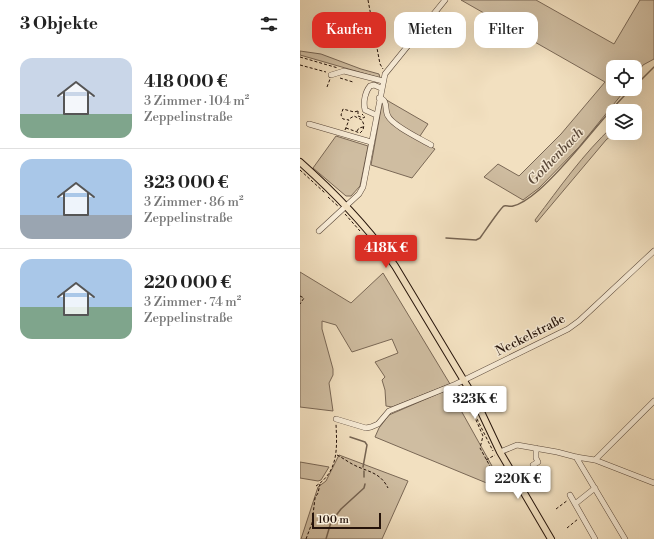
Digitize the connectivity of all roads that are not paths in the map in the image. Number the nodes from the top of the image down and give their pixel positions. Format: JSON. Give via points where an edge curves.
{"nodes":[{"id":1,"x":445,"y":0,"type":"edge"},
{"id":2,"x":331,"y":75,"type":"road end"},
{"id":3,"x":383,"y":82,"type":"junction"},
{"id":4,"x":381,"y":88,"type":"junction"},
{"id":5,"x":379,"y":98,"type":"junction"},
{"id":6,"x":376,"y":115,"type":"junction"},
{"id":7,"x":309,"y":124,"type":"dead end"},
{"id":8,"x":371,"y":142,"type":"junction"},
{"id":9,"x":431,"y":145,"type":"dead end"},
{"id":10,"x":300,"y":162,"type":"edge"},
{"id":11,"x":347,"y":206,"type":"junction"},
{"id":12,"x":319,"y":231,"type":"dead end"},
{"id":13,"x":654,"y":251,"type":"edge"},
{"id":14,"x":464,"y":380,"type":"junction"},
{"id":15,"x":654,"y":401,"type":"edge"},
{"id":16,"x":336,"y":419,"type":"road end"},
{"id":17,"x":536,"y":448,"type":"junction"},
{"id":18,"x":498,"y":453,"type":"junction"},
{"id":19,"x":576,"y":457,"type":"junction"},
{"id":20,"x":595,"y":460,"type":"junction"},
{"id":21,"x":533,"y":465,"type":"dead end"},
{"id":22,"x":654,"y":483,"type":"edge"},
{"id":23,"x":595,"y":488,"type":"junction"},
{"id":24,"x":570,"y":496,"type":"road end"},
{"id":25,"x":574,"y":504,"type":"junction"},
{"id":26,"x":551,"y":539,"type":"edge"},
{"id":27,"x":595,"y":539,"type":"edge"},
{"id":28,"x":625,"y":539,"type":"edge"}],
"edges":[{"from":1,"to":3,"type":"street","via":[[385,74]]},
{"from":2,"to":3,"type":"street","via":[[344,71]]},
{"from":3,"to":4,"type":"street"},
{"from":4,"to":5,"type":"street"},
{"from":4,"to":6,"type":"street","via":[[370,86],[364,106],[365,110]]},
{"from":5,"to":6,"type":"street"},
{"from":5,"to":9,"type":"street","via":[[384,100],[387,114],[392,121]]},
{"from":6,"to":8,"type":"street"},
{"from":7,"to":8,"type":"street"},
{"from":8,"to":11,"type":"street","via":[[363,187]]},
{"from":10,"to":11,"type":"main road"},
{"from":11,"to":12,"type":"street"},
{"from":11,"to":14,"type":"main road","via":[[395,266]]},
{"from":13,"to":14,"type":"street","name":"Neckelstraße","via":[[579,321]]},
{"from":14,"to":16,"type":"street","name":"Neckelstraße","via":[[389,411],[378,424],[371,427],[366,428]]},
{"from":14,"to":18,"type":"main road"},
{"from":15,"to":20,"type":"street"},
{"from":17,"to":18,"type":"street","via":[[517,445]]},
{"from":17,"to":19,"type":"street"},
{"from":17,"to":21,"type":"street","via":[[538,462]]},
{"from":18,"to":26,"type":"main road"},
{"from":19,"to":20,"type":"street"},
{"from":19,"to":23,"type":"street"},
{"from":20,"to":22,"type":"street"},
{"from":23,"to":25,"type":"street"},
{"from":23,"to":28,"type":"street"},
{"from":24,"to":25,"type":"street"},
{"from":25,"to":27,"type":"street"}]}
